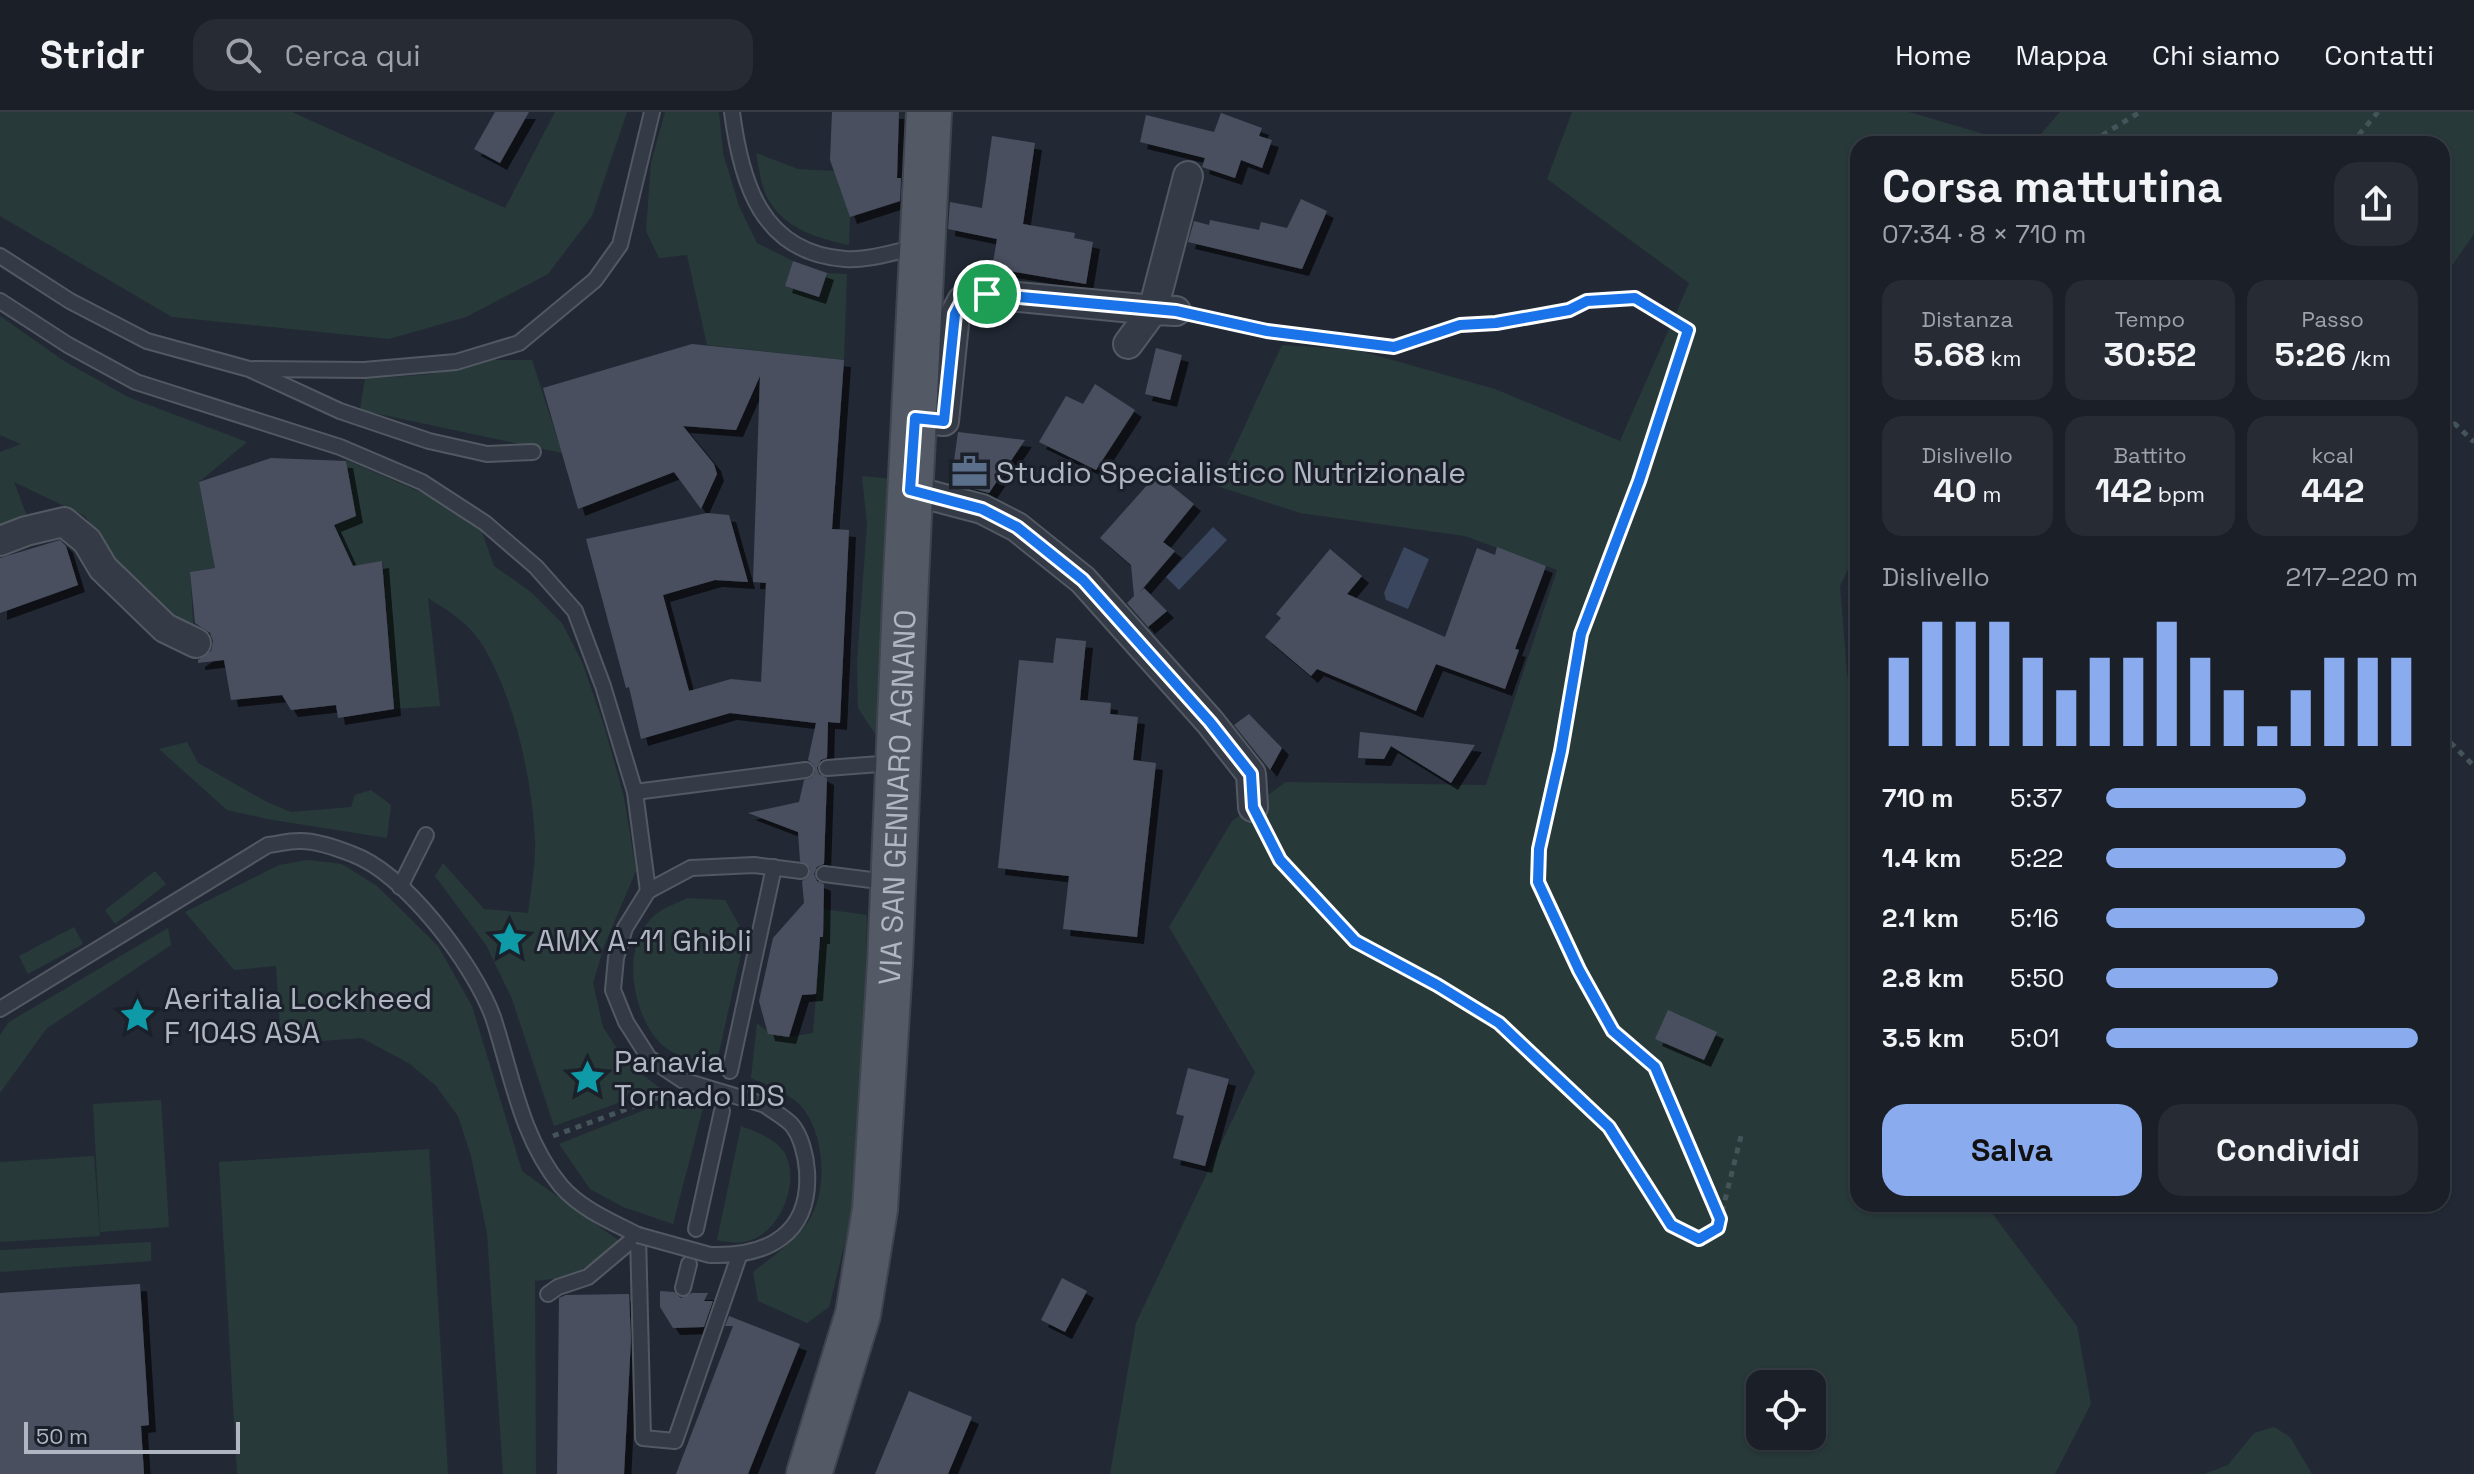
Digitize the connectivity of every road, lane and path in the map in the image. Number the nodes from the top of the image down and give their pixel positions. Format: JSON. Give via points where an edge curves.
{"nodes":[{"id":1,"x":652,"y":112,"type":"edge"},
{"id":2,"x":732,"y":112,"type":"edge"},
{"id":3,"x":929,"y":112,"type":"edge"},
{"id":4,"x":2140,"y":112,"type":"edge"},
{"id":5,"x":2378,"y":112,"type":"edge"},
{"id":6,"x":2101,"y":136,"type":"edge"},
{"id":7,"x":2358,"y":136,"type":"edge"},
{"id":8,"x":1188,"y":176,"type":"dead end"},
{"id":9,"x":922,"y":246,"type":"junction"},
{"id":10,"x":0,"y":256,"type":"edge"},
{"id":11,"x":0,"y":301,"type":"edge"},
{"id":12,"x":1164,"y":310,"type":"junction"},
{"id":13,"x":1128,"y":344,"type":"dead end"},
{"id":14,"x":249,"y":369,"type":"junction"},
{"id":15,"x":915,"y":418,"type":"junction"},
{"id":16,"x":2450,"y":426,"type":"edge"},
{"id":17,"x":2474,"y":442,"type":"edge"},
{"id":18,"x":533,"y":452,"type":"dead end"},
{"id":19,"x":910,"y":490,"type":"junction"},
{"id":20,"x":0,"y":541,"type":"edge"},
{"id":21,"x":196,"y":643,"type":"dead end"},
{"id":22,"x":2450,"y":742,"type":"edge"},
{"id":23,"x":897,"y":763,"type":"junction"},
{"id":24,"x":2474,"y":766,"type":"edge"},
{"id":25,"x":827,"y":768,"type":"dead end"},
{"id":26,"x":806,"y":770,"type":"dead end"},
{"id":27,"x":635,"y":792,"type":"junction"},
{"id":28,"x":1253,"y":807,"type":"joint"},
{"id":29,"x":426,"y":835,"type":"dead end"},
{"id":30,"x":774,"y":867,"type":"junction"},
{"id":31,"x":801,"y":871,"type":"dead end"},
{"id":32,"x":824,"y":874,"type":"dead end"},
{"id":33,"x":893,"y":882,"type":"junction"},
{"id":34,"x":400,"y":887,"type":"junction"},
{"id":35,"x":648,"y":891,"type":"junction"},
{"id":36,"x":0,"y":1009,"type":"edge"},
{"id":37,"x":730,"y":1071,"type":"dead end"},
{"id":38,"x":689,"y":1082,"type":"junction"},
{"id":39,"x":722,"y":1111,"type":"dead end"},
{"id":40,"x":1741,"y":1136,"type":"dead end"},
{"id":41,"x":533,"y":1143,"type":"junction"},
{"id":42,"x":1720,"y":1219,"type":"junction"},
{"id":43,"x":696,"y":1229,"type":"dead end"},
{"id":44,"x":638,"y":1235,"type":"junction"},
{"id":45,"x":739,"y":1256,"type":"junction"},
{"id":46,"x":689,"y":1264,"type":"dead end"},
{"id":47,"x":683,"y":1288,"type":"dead end"},
{"id":48,"x":548,"y":1294,"type":"dead end"},
{"id":49,"x":809,"y":1473,"type":"edge"}],
"edges":[{"from":1,"to":14,"type":"lane","via":[[620,245],[595,280],[519,343],[456,362],[364,370]]},
{"from":2,"to":9,"type":"lane","via":[[748,186],[762,215],[787,238],[818,255],[848,260]]},
{"from":3,"to":9,"type":"main road","name":"VIA SAN GENNARO AGNANO"},
{"from":4,"to":6,"type":"path"},
{"from":5,"to":7,"type":"path"},
{"from":8,"to":12,"type":"street"},
{"from":9,"to":15,"type":"main road","name":"VIA SAN GENNARO AGNANO"},
{"from":10,"to":14,"type":"lane","via":[[147,341]]},
{"from":11,"to":27,"type":"lane","via":[[136,382],[340,447],[422,482],[485,523],[536,567],[575,611]]},
{"from":12,"to":13,"type":"street"},
{"from":12,"to":15,"type":"street","via":[[987,294],[962,301],[955,314],[944,421]]},
{"from":12,"to":42,"type":"path","via":[[1267,331],[1394,347],[1460,325],[1554,313],[1587,301],[1635,298],[1688,330],[1581,634],[1539,849],[1538,882],[1613,1031],[1655,1067]]},
{"from":14,"to":18,"type":"lane","via":[[340,411],[429,441],[487,454]]},
{"from":15,"to":19,"type":"main road","name":"VIA SAN GENNARO AGNANO"},
{"from":16,"to":17,"type":"path","via":[[2455,424]]},
{"from":19,"to":23,"type":"main road","name":"VIA SAN GENNARO AGNANO"},
{"from":19,"to":28,"type":"street","via":[[982,509],[1017,527],[1083,580],[1251,774]]},
{"from":20,"to":21,"type":"street","via":[[64,522],[165,628]]},
{"from":22,"to":24,"type":"path"},
{"from":23,"to":25,"type":"lane"},
{"from":23,"to":33,"type":"main road","name":"VIA SAN GENNARO AGNANO"},
{"from":26,"to":27,"type":"lane"},
{"from":27,"to":35,"type":"lane"},
{"from":28,"to":42,"type":"path","via":[[1280,860],[1355,941],[1499,1023],[1609,1127],[1671,1225],[1699,1239],[1718,1228]]},
{"from":29,"to":34,"type":"lane"},
{"from":30,"to":31,"type":"lane"},
{"from":30,"to":35,"type":"lane","via":[[691,868]]},
{"from":30,"to":37,"type":"lane"},
{"from":32,"to":33,"type":"lane"},
{"from":33,"to":49,"type":"main road","name":"VIA SAN GENNARO AGNANO","via":[[875,1209],[858,1314]]},
{"from":34,"to":36,"type":"lane","via":[[354,854],[300,840],[268,845]]},
{"from":34,"to":41,"type":"lane","via":[[461,956],[492,1015]]},
{"from":35,"to":38,"type":"lane","via":[[625,928],[613,990],[649,1058]]},
{"from":38,"to":41,"type":"path"},
{"from":38,"to":45,"type":"lane","bridge":true,"via":[[765,1105],[792,1125],[806,1156],[808,1191],[801,1217],[779,1240]]},
{"from":39,"to":43,"type":"lane"},
{"from":40,"to":42,"type":"path"},
{"from":41,"to":44,"type":"lane","via":[[562,1187],[598,1215]]},
{"from":44,"to":45,"type":"lane","bridge":true,"via":[[710,1255]]},
{"from":44,"to":45,"type":"lane","via":[[643,1438],[675,1441]]},
{"from":44,"to":48,"type":"lane","via":[[588,1277]]},
{"from":46,"to":47,"type":"lane"}]}
